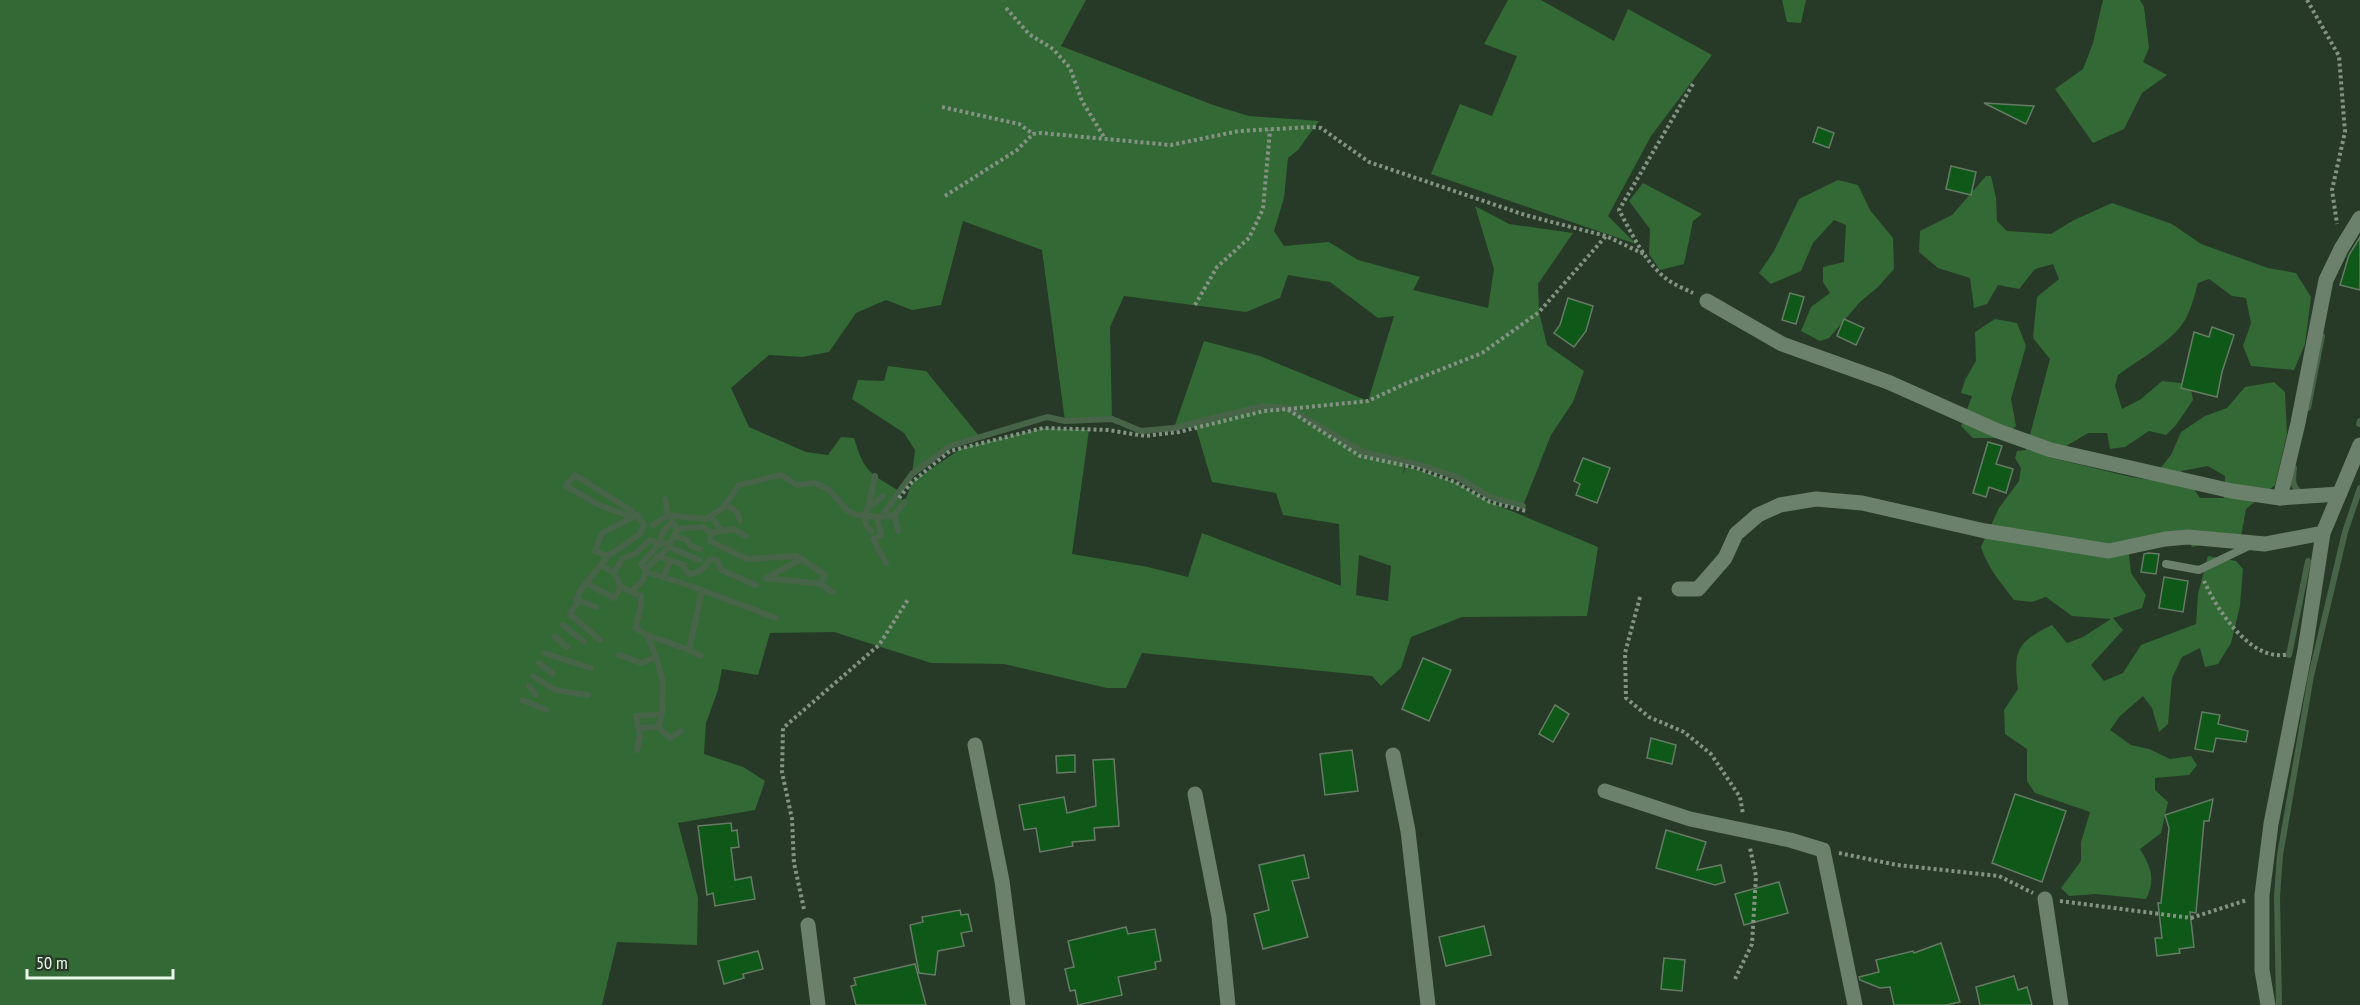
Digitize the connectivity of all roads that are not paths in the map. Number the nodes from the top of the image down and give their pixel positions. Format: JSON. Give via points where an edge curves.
{"nodes":[{"id":1,"x":2360,"y":218,"type":"edge"},
{"id":2,"x":1707,"y":301,"type":"road end"},
{"id":3,"x":2360,"y":445,"type":"edge"},
{"id":4,"x":2339,"y":494,"type":"junction"},
{"id":5,"x":2280,"y":498,"type":"junction"},
{"id":6,"x":2323,"y":534,"type":"junction"},
{"id":7,"x":2256,"y":544,"type":"junction"},
{"id":8,"x":2166,"y":564,"type":"dead end"},
{"id":9,"x":1679,"y":589,"type":"dead end"},
{"id":10,"x":975,"y":745,"type":"dead end"},
{"id":11,"x":1393,"y":755,"type":"dead end"},
{"id":12,"x":1605,"y":791,"type":"dead end"},
{"id":13,"x":1196,"y":794,"type":"dead end"},
{"id":14,"x":2045,"y":899,"type":"dead end"},
{"id":15,"x":808,"y":925,"type":"road end"},
{"id":16,"x":818,"y":1005,"type":"edge"},
{"id":17,"x":1018,"y":1005,"type":"edge"},
{"id":18,"x":1228,"y":1005,"type":"edge"},
{"id":19,"x":1428,"y":1005,"type":"edge"},
{"id":20,"x":1855,"y":1005,"type":"edge"},
{"id":21,"x":2061,"y":1005,"type":"edge"},
{"id":22,"x":2268,"y":1005,"type":"edge"}],
"edges":[{"from":1,"to":5,"type":"street","via":[[2326,280]]},
{"from":2,"to":5,"type":"street","via":[[1782,344],[1888,382],[2051,450]]},
{"from":3,"to":4,"type":"street"},
{"from":4,"to":5,"type":"street"},
{"from":4,"to":6,"type":"street"},
{"from":6,"to":7,"type":"street"},
{"from":6,"to":22,"type":"street","via":[[2271,824],[2262,896],[2262,970]]},
{"from":7,"to":8,"type":"lane","via":[[2199,570]]},
{"from":7,"to":9,"type":"street","via":[[2188,537],[2109,551],[1984,531],[1862,503],[1816,499],[1780,505],[1758,515],[1736,534],[1725,558],[1698,589]]},
{"from":10,"to":17,"type":"street","via":[[1002,881]]},
{"from":11,"to":19,"type":"street","via":[[1408,831]]},
{"from":12,"to":20,"type":"street","via":[[1690,819],[1823,850]]},
{"from":13,"to":18,"type":"street","via":[[1219,917]]},
{"from":14,"to":21,"type":"street"},
{"from":15,"to":16,"type":"street"}]}
